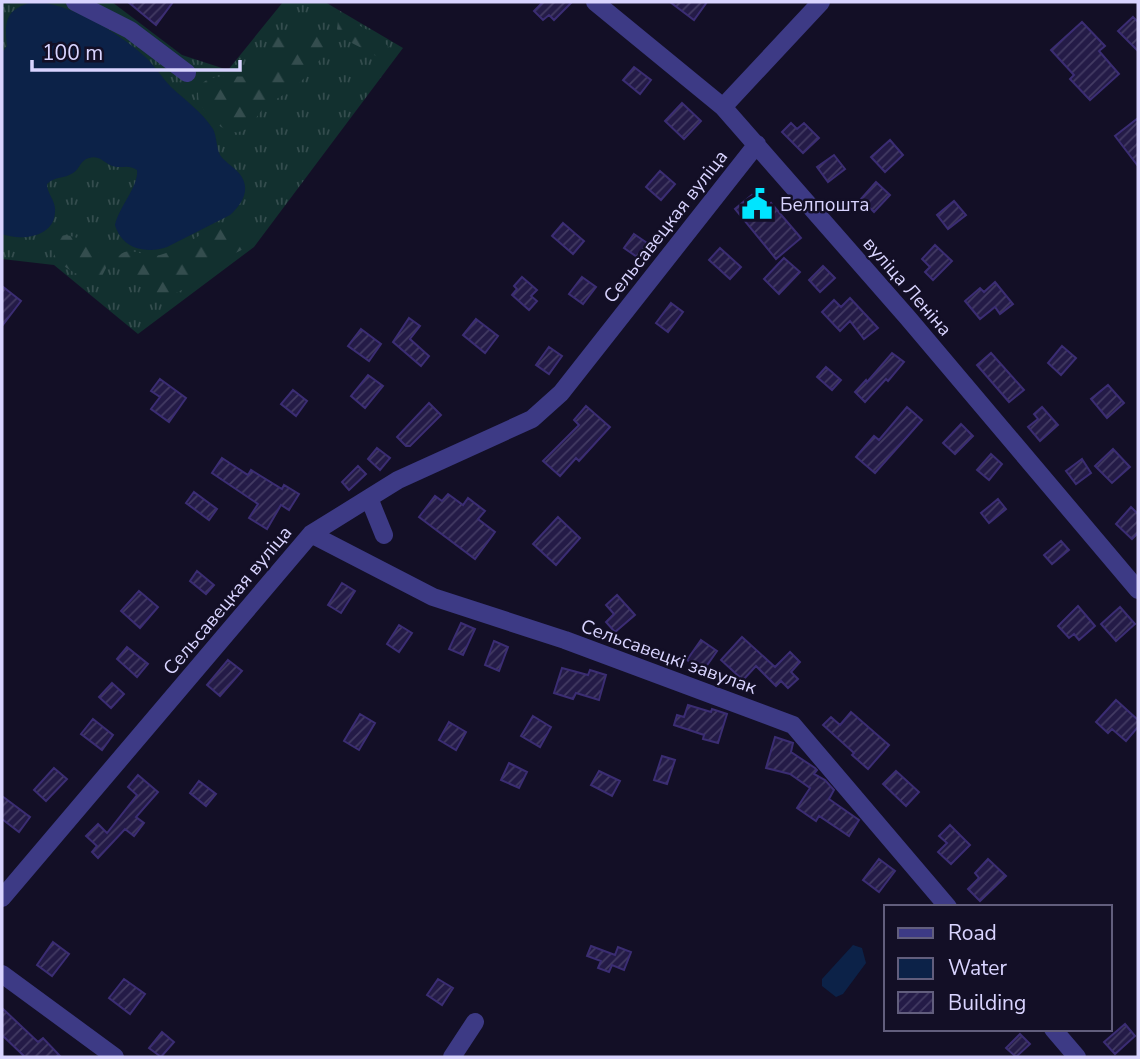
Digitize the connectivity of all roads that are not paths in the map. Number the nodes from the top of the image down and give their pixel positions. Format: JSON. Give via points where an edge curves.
{"nodes":[{"id":1,"x":75,"y":2,"type":"edge"},
{"id":2,"x":595,"y":2,"type":"edge"},
{"id":3,"x":821,"y":2,"type":"edge"},
{"id":4,"x":187,"y":73,"type":"dead end"},
{"id":5,"x":723,"y":107,"type":"junction"},
{"id":6,"x":757,"y":144,"type":"junction"},
{"id":7,"x":369,"y":498,"type":"junction"},
{"id":8,"x":311,"y":534,"type":"junction"},
{"id":9,"x":384,"y":535,"type":"dead end"},
{"id":10,"x":1138,"y":590,"type":"edge"},
{"id":11,"x":2,"y":898,"type":"edge"},
{"id":12,"x":946,"y":905,"type":"edge"},
{"id":13,"x":2,"y":974,"type":"edge"},
{"id":14,"x":475,"y":1022,"type":"dead end"},
{"id":15,"x":1055,"y":1031,"type":"edge"},
{"id":16,"x":115,"y":1057,"type":"edge"},
{"id":17,"x":452,"y":1057,"type":"edge"},
{"id":18,"x":1077,"y":1057,"type":"edge"}],
"edges":[{"from":1,"to":4,"type":"street","via":[[130,30]]},
{"from":2,"to":5,"type":"street","name":"вуліца Леніна"},
{"from":3,"to":5,"type":"street"},
{"from":5,"to":6,"type":"street","name":"вуліца Леніна"},
{"from":6,"to":7,"type":"street","name":"Сельсавецкая вуліца","via":[[561,393],[532,419],[398,480]]},
{"from":6,"to":10,"type":"street","name":"вуліца Леніна"},
{"from":7,"to":8,"type":"street","name":"Сельсавецкая вуліца"},
{"from":7,"to":9,"type":"street"},
{"from":8,"to":11,"type":"street","name":"Сельсавецкая вуліца"},
{"from":8,"to":12,"type":"street","name":"Сельсавецкі завулак","via":[[433,597],[565,640],[793,725]]},
{"from":13,"to":16,"type":"street"},
{"from":14,"to":17,"type":"street"},
{"from":15,"to":18,"type":"street"}]}
